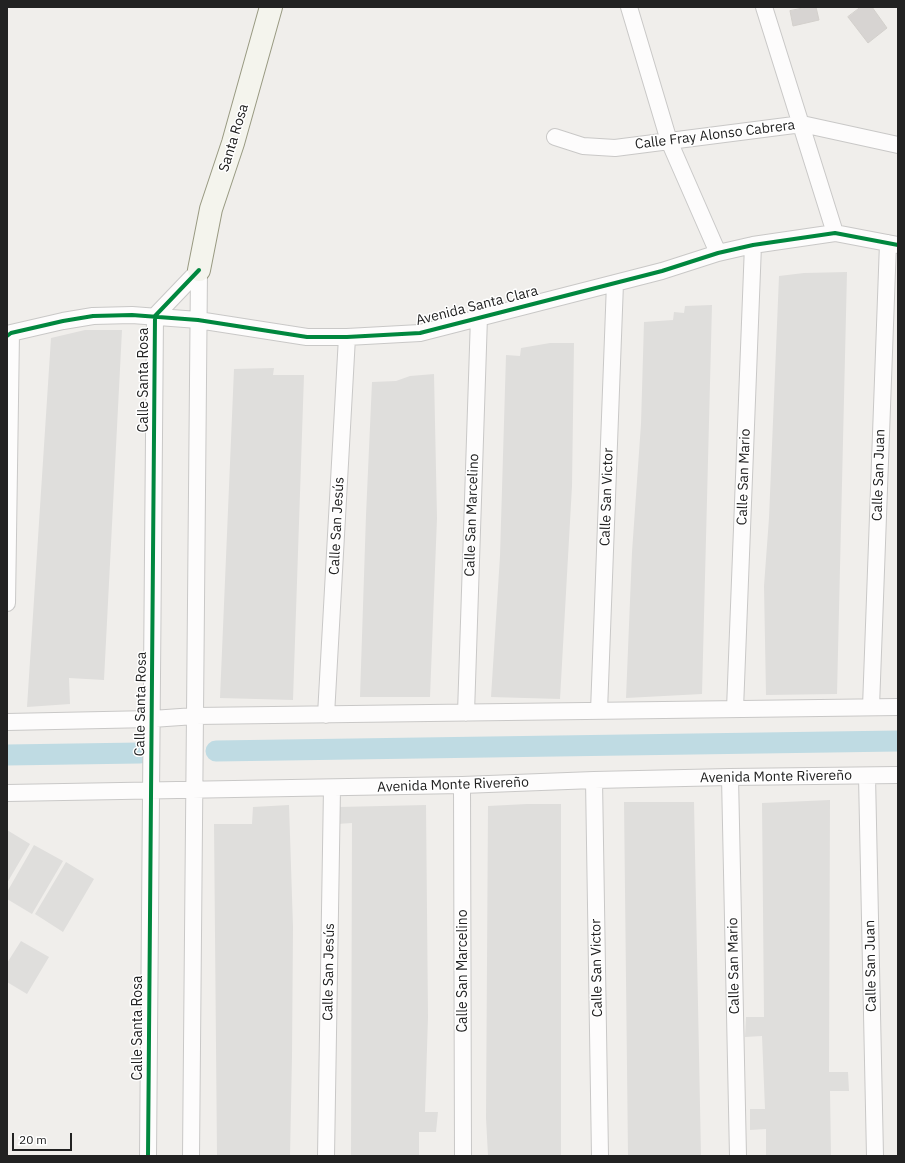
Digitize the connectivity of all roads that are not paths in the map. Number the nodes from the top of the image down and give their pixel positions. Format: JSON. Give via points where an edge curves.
{"nodes":[{"id":1,"x":271,"y":7,"type":"edge"},
{"id":2,"x":629,"y":7,"type":"edge"},
{"id":3,"x":764,"y":7,"type":"edge"},
{"id":4,"x":802,"y":124,"type":"junction"},
{"id":5,"x":555,"y":137,"type":"dead end"},
{"id":6,"x":669,"y":141,"type":"junction"},
{"id":7,"x":898,"y":144,"type":"edge"},
{"id":8,"x":835,"y":233,"type":"junction"},
{"id":9,"x":893,"y":244,"type":"edge"},
{"id":10,"x":753,"y":245,"type":"junction"},
{"id":11,"x":718,"y":253,"type":"junction"},
{"id":12,"x":199,"y":270,"type":"junction"},
{"id":13,"x":615,"y":283,"type":"junction"},
{"id":14,"x":155,"y":316,"type":"junction"},
{"id":15,"x":479,"y":317,"type":"junction"},
{"id":16,"x":198,"y":320,"type":"junction"},
{"id":17,"x":9,"y":334,"type":"edge"},
{"id":18,"x":347,"y":338,"type":"junction"},
{"id":19,"x":7,"y":603,"type":"edge"},
{"id":20,"x":871,"y":707,"type":"junction"},
{"id":21,"x":898,"y":707,"type":"edge"},
{"id":22,"x":735,"y":709,"type":"junction"},
{"id":23,"x":599,"y":711,"type":"junction"},
{"id":24,"x":466,"y":713,"type":"junction"},
{"id":25,"x":326,"y":715,"type":"junction"},
{"id":26,"x":195,"y":716,"type":"junction"},
{"id":27,"x":152,"y":719,"type":"junction"},
{"id":28,"x":7,"y":722,"type":"edge"},
{"id":29,"x":898,"y":775,"type":"edge"},
{"id":30,"x":730,"y":776,"type":"junction"},
{"id":31,"x":867,"y":776,"type":"junction"},
{"id":32,"x":594,"y":780,"type":"junction"},
{"id":33,"x":462,"y":786,"type":"junction"},
{"id":34,"x":332,"y":788,"type":"junction"},
{"id":35,"x":194,"y":789,"type":"junction"},
{"id":36,"x":151,"y":790,"type":"junction"},
{"id":37,"x":7,"y":793,"type":"edge"},
{"id":38,"x":148,"y":1156,"type":"edge"},
{"id":39,"x":191,"y":1156,"type":"edge"},
{"id":40,"x":326,"y":1156,"type":"edge"},
{"id":41,"x":463,"y":1156,"type":"edge"},
{"id":42,"x":600,"y":1156,"type":"edge"},
{"id":43,"x":738,"y":1156,"type":"edge"},
{"id":44,"x":875,"y":1156,"type":"edge"}],
"edges":[{"from":1,"to":12,"type":"main road","name":"Santa Rosa","via":[[233,143],[211,209]]},
{"from":2,"to":6,"type":"street"},
{"from":3,"to":4,"type":"street"},
{"from":4,"to":6,"type":"street","name":"Calle Fray Alonso Cabrera"},
{"from":4,"to":7,"type":"street","name":"Calle Fray Alonso Cabrera"},
{"from":4,"to":8,"type":"street"},
{"from":5,"to":6,"type":"street","name":"Calle Fray Alonso Cabrera","via":[[583,146],[614,148]]},
{"from":6,"to":11,"type":"street"},
{"from":8,"to":9,"type":"street","name":"Avenida Santa Clara"},
{"from":8,"to":10,"type":"street","name":"Avenida Santa Clara"},
{"from":9,"to":20,"type":"street","name":"Calle San Juan"},
{"from":10,"to":11,"type":"street","name":"Avenida Santa Clara"},
{"from":10,"to":22,"type":"street","name":"Calle San Mario"},
{"from":11,"to":13,"type":"street","name":"Avenida Santa Clara"},
{"from":12,"to":14,"type":"street","name":"Calle Santa Rosa"},
{"from":12,"to":16,"type":"street"},
{"from":13,"to":15,"type":"street","name":"Avenida Santa Clara"},
{"from":13,"to":23,"type":"street","name":"Calle San Victor"},
{"from":14,"to":16,"type":"street","name":"Avenida Santa Clara"},
{"from":14,"to":17,"type":"street","name":"Avenida Santa Clara","via":[[93,316]]},
{"from":14,"to":27,"type":"street","name":"Calle Santa Rosa"},
{"from":15,"to":18,"type":"street","name":"Avenida Santa Clara","via":[[420,333]]},
{"from":15,"to":24,"type":"street","name":"Calle San Marcelino"},
{"from":16,"to":18,"type":"street","name":"Avenida Santa Clara","via":[[307,337]]},
{"from":16,"to":26,"type":"street"},
{"from":17,"to":19,"type":"street"},
{"from":18,"to":25,"type":"street","name":"Calle San Jesús"},
{"from":20,"to":21,"type":"street"},
{"from":20,"to":22,"type":"street"},
{"from":22,"to":23,"type":"street"},
{"from":23,"to":24,"type":"street"},
{"from":24,"to":25,"type":"street"},
{"from":25,"to":26,"type":"street"},
{"from":26,"to":27,"type":"street"},
{"from":26,"to":35,"type":"street"},
{"from":27,"to":28,"type":"street"},
{"from":27,"to":36,"type":"street","name":"Calle Santa Rosa"},
{"from":29,"to":31,"type":"street","name":"Avenida Monte Rivereño"},
{"from":30,"to":31,"type":"street","name":"Avenida Monte Rivereño"},
{"from":30,"to":32,"type":"street","name":"Avenida Monte Rivereño"},
{"from":30,"to":43,"type":"street","name":"Calle San Mario"},
{"from":31,"to":44,"type":"street","name":"Calle San Juan"},
{"from":32,"to":33,"type":"street","name":"Avenida Monte Rivereño"},
{"from":32,"to":42,"type":"street","name":"Calle San Victor"},
{"from":33,"to":34,"type":"street","name":"Avenida Monte Rivereño"},
{"from":33,"to":41,"type":"street","name":"Calle San Marcelino"},
{"from":34,"to":35,"type":"street","name":"Avenida Monte Rivereño"},
{"from":34,"to":40,"type":"street","name":"Calle San Jesús"},
{"from":35,"to":36,"type":"street","name":"Avenida Monte Rivereño"},
{"from":35,"to":39,"type":"street"},
{"from":36,"to":37,"type":"street","name":"Avenida Monte Rivereño"},
{"from":36,"to":38,"type":"street","name":"Calle Santa Rosa"}]}
